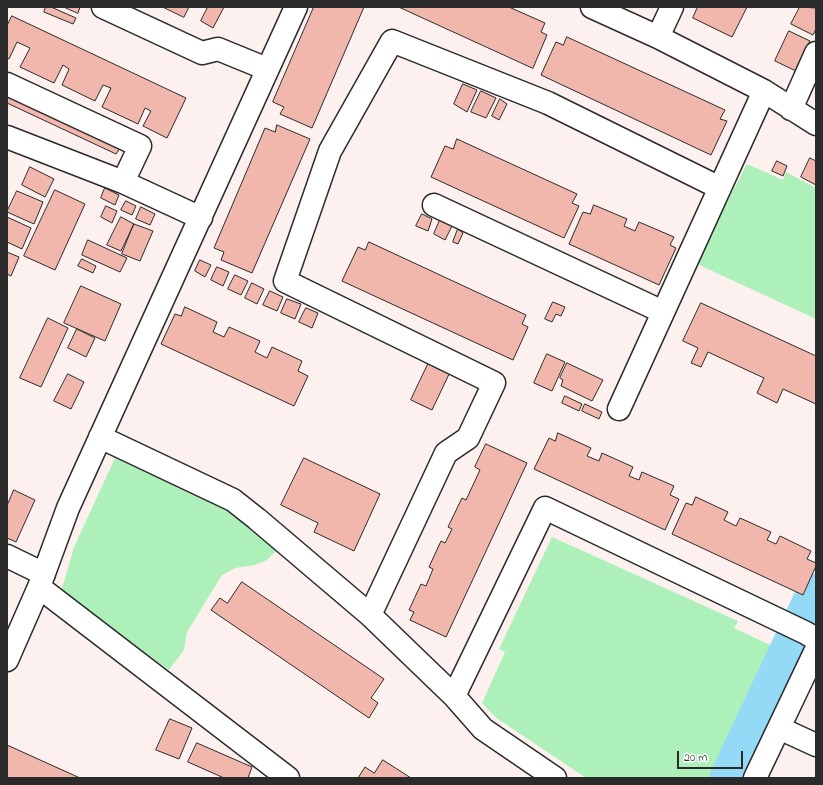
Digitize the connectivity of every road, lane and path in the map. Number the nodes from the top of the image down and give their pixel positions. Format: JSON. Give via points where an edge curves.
{"nodes":[{"id":1,"x":103,"y":7,"type":"edge"},
{"id":2,"x":296,"y":7,"type":"edge"},
{"id":3,"x":592,"y":7,"type":"edge"},
{"id":4,"x":672,"y":7,"type":"edge"},
{"id":5,"x":658,"y":37,"type":"junction"},
{"id":6,"x":816,"y":53,"type":"edge"},
{"id":7,"x":267,"y":69,"type":"junction"},
{"id":8,"x":7,"y":84,"type":"edge"},
{"id":9,"x":764,"y":91,"type":"junction"},
{"id":10,"x":791,"y":108,"type":"junction"},
{"id":11,"x":816,"y":124,"type":"edge"},
{"id":12,"x":7,"y":137,"type":"edge"},
{"id":13,"x":123,"y":182,"type":"junction"},
{"id":14,"x":720,"y":188,"type":"junction"},
{"id":15,"x":434,"y":205,"type":"dead end"},
{"id":16,"x":201,"y":218,"type":"junction"},
{"id":17,"x":663,"y":312,"type":"junction"},
{"id":18,"x":619,"y":409,"type":"dead end"},
{"id":19,"x":100,"y":437,"type":"junction"},
{"id":20,"x":7,"y":556,"type":"edge"},
{"id":21,"x":42,"y":580,"type":"junction"},
{"id":22,"x":370,"y":615,"type":"junction"},
{"id":23,"x":807,"y":636,"type":"edge"},
{"id":24,"x":7,"y":660,"type":"edge"},
{"id":25,"x":454,"y":696,"type":"junction"},
{"id":26,"x":779,"y":728,"type":"junction"},
{"id":27,"x":816,"y":745,"type":"edge"},
{"id":28,"x":288,"y":778,"type":"edge"},
{"id":29,"x":555,"y":778,"type":"edge"},
{"id":30,"x":755,"y":778,"type":"edge"}],
"edges":[{"from":1,"to":7,"type":"street","via":[[202,53],[218,50]]},
{"from":2,"to":7,"type":"street"},
{"from":3,"to":5,"type":"street"},
{"from":4,"to":5,"type":"street"},
{"from":5,"to":9,"type":"street"},
{"from":6,"to":10,"type":"street"},
{"from":7,"to":16,"type":"street"},
{"from":8,"to":13,"type":"street","via":[[140,146]]},
{"from":9,"to":10,"type":"street"},
{"from":9,"to":14,"type":"street"},
{"from":10,"to":11,"type":"street"},
{"from":12,"to":13,"type":"street"},
{"from":13,"to":16,"type":"street"},
{"from":14,"to":17,"type":"street"},
{"from":14,"to":22,"type":"street","via":[[548,103],[392,40],[330,151],[285,281],[494,383],[468,438],[446,453]]},
{"from":15,"to":17,"type":"street"},
{"from":16,"to":19,"type":"street"},
{"from":17,"to":18,"type":"street"},
{"from":19,"to":21,"type":"street","via":[[68,508]]},
{"from":19,"to":22,"type":"street","via":[[233,500]]},
{"from":20,"to":21,"type":"street"},
{"from":21,"to":24,"type":"street"},
{"from":21,"to":28,"type":"street"},
{"from":22,"to":25,"type":"street"},
{"from":23,"to":25,"type":"street","via":[[545,508]]},
{"from":23,"to":26,"type":"street"},
{"from":25,"to":29,"type":"street","via":[[483,729]]},
{"from":26,"to":27,"type":"street"},
{"from":26,"to":30,"type":"street"}]}
